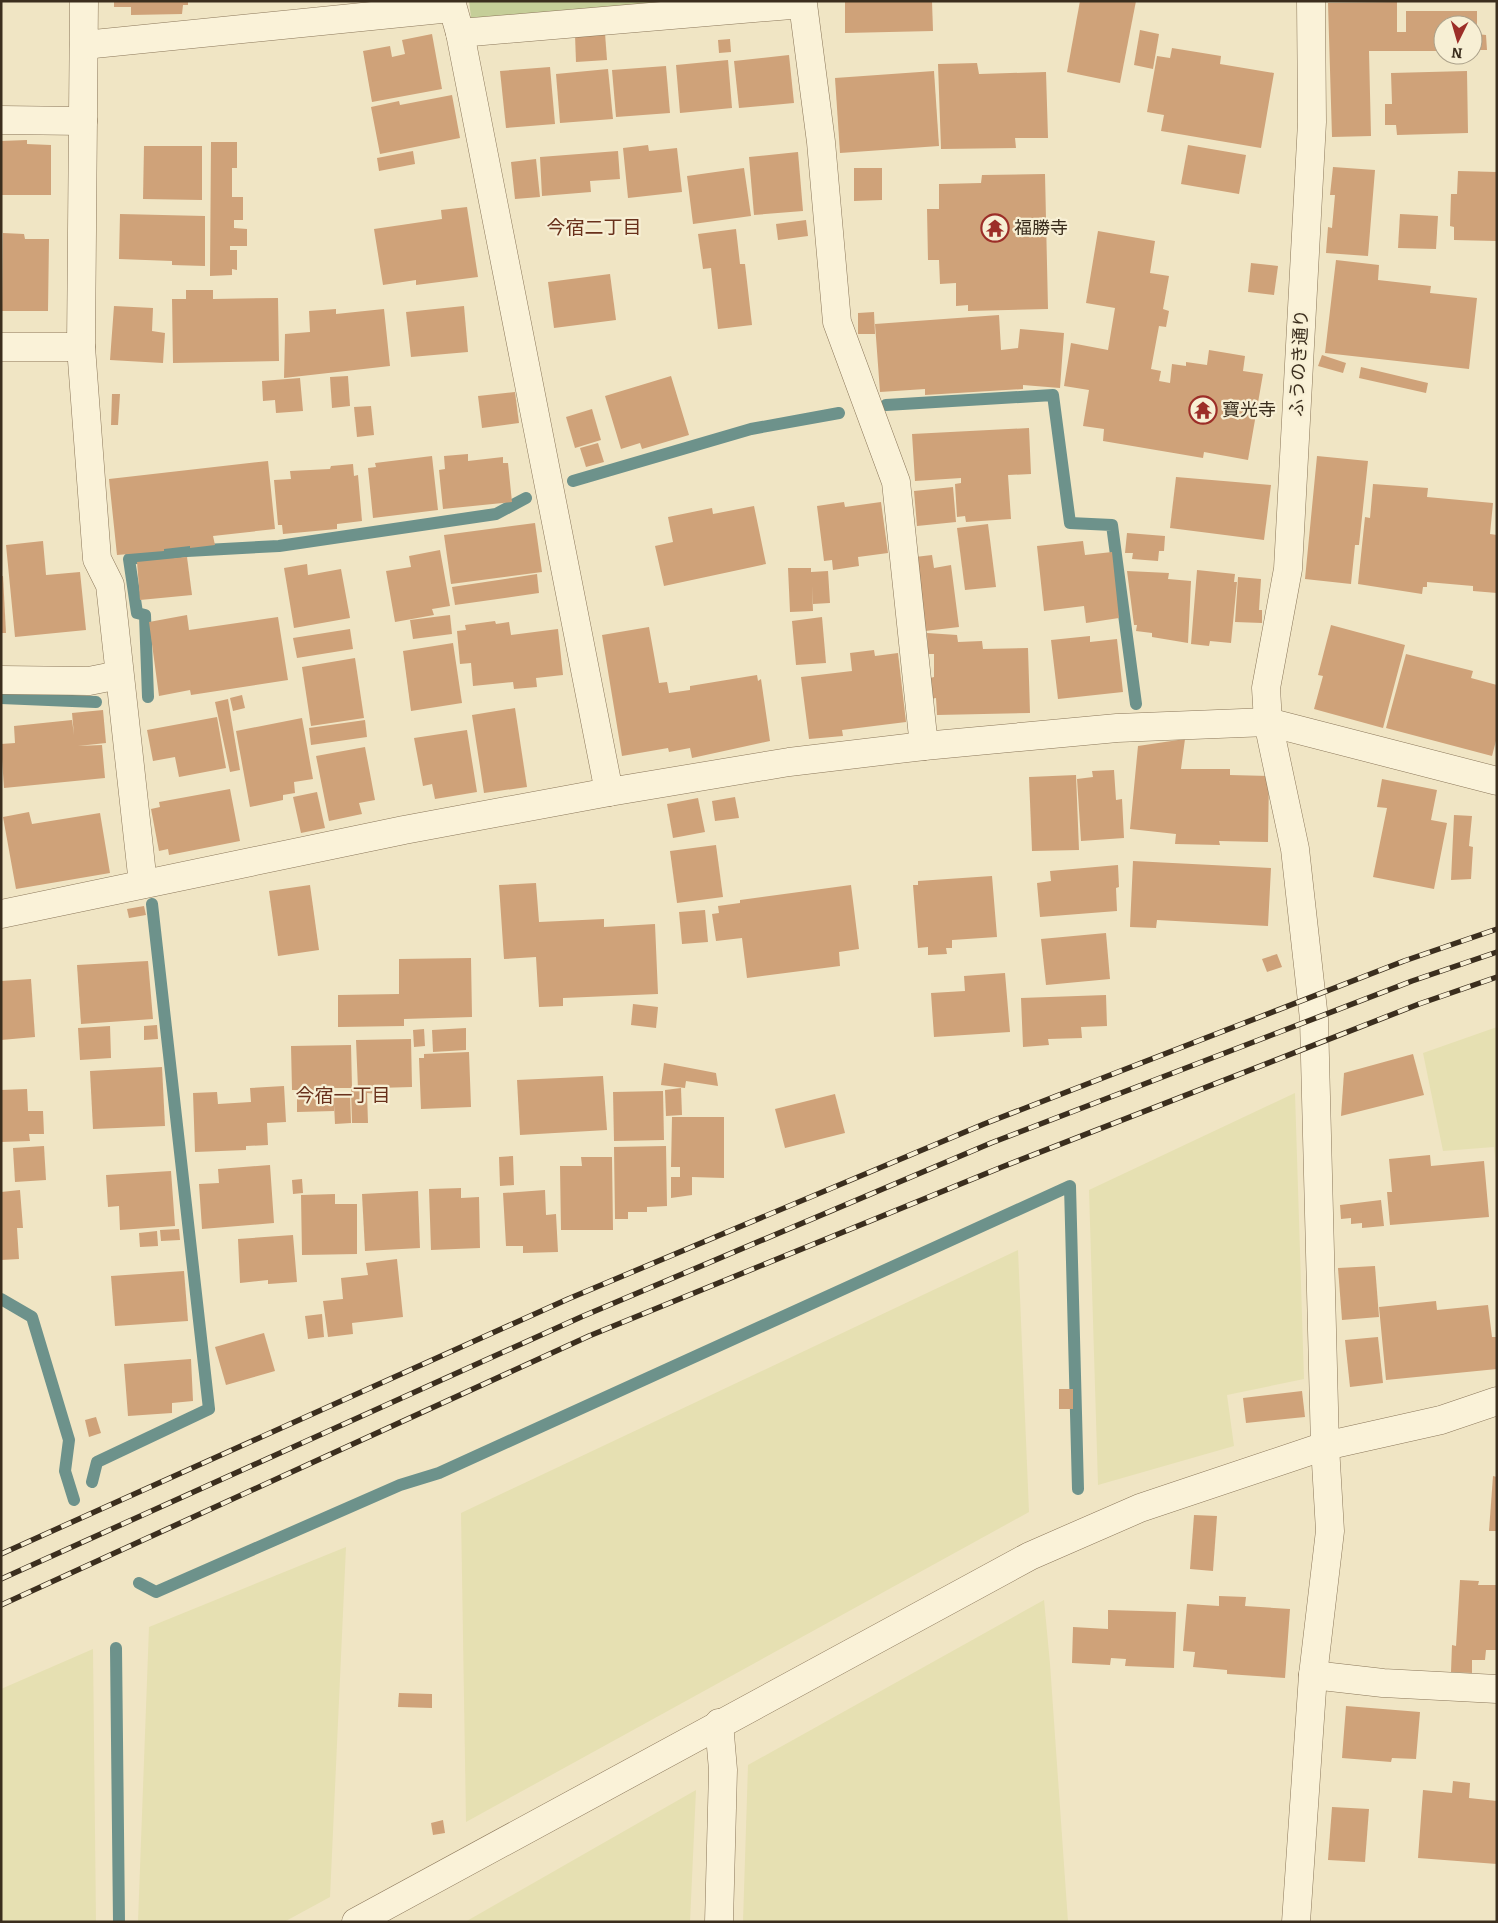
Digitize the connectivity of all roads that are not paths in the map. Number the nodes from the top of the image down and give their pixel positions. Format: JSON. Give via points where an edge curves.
{"nodes":[{"id":1,"x":84,"y":1,"type":"edge"},
{"id":2,"x":1311,"y":1,"type":"edge"},
{"id":3,"x":802,"y":2,"type":"edge"},
{"id":4,"x":451,"y":4,"type":"edge"},
{"id":5,"x":460,"y":33,"type":"junction"},
{"id":6,"x":84,"y":45,"type":"junction"},
{"id":7,"x":1,"y":120,"type":"edge"},
{"id":8,"x":83,"y":121,"type":"junction"},
{"id":9,"x":1,"y":346,"type":"edge"},
{"id":10,"x":81,"y":347,"type":"junction"},
{"id":11,"x":120,"y":675,"type":"junction"},
{"id":12,"x":1,"y":680,"type":"edge"},
{"id":13,"x":1268,"y":722,"type":"junction"},
{"id":14,"x":924,"y":746,"type":"junction"},
{"id":15,"x":1497,"y":781,"type":"edge"},
{"id":16,"x":609,"y":792,"type":"junction"},
{"id":17,"x":143,"y":884,"type":"junction"},
{"id":18,"x":1,"y":914,"type":"edge"},
{"id":19,"x":1497,"y":1401,"type":"edge"},
{"id":20,"x":1325,"y":1446,"type":"junction"},
{"id":21,"x":1313,"y":1675,"type":"junction"},
{"id":22,"x":1497,"y":1689,"type":"edge"},
{"id":23,"x":719,"y":1723,"type":"junction"},
{"id":24,"x":356,"y":1922,"type":"edge"},
{"id":25,"x":719,"y":1922,"type":"edge"},
{"id":26,"x":1296,"y":1922,"type":"edge"}],
"edges":[{"from":1,"to":6,"type":"street"},
{"from":2,"to":13,"type":"street","name":"ふうのき通り","via":[[1312,122],[1288,569],[1266,688]]},
{"from":3,"to":5,"type":"street"},
{"from":3,"to":14,"type":"street","via":[[822,142],[837,322],[896,482]]},
{"from":4,"to":5,"type":"street"},
{"from":4,"to":6,"type":"street"},
{"from":5,"to":16,"type":"street"},
{"from":6,"to":8,"type":"street"},
{"from":7,"to":8,"type":"street"},
{"from":8,"to":10,"type":"street"},
{"from":9,"to":10,"type":"street"},
{"from":10,"to":11,"type":"street","via":[[98,560],[110,585]]},
{"from":11,"to":12,"type":"street","via":[[89,681]]},
{"from":11,"to":17,"type":"street"},
{"from":13,"to":14,"type":"street","via":[[1117,728]]},
{"from":13,"to":15,"type":"street"},
{"from":13,"to":20,"type":"street","name":"ふうのき通り","via":[[1295,849],[1314,1019]]},
{"from":14,"to":16,"type":"street","via":[[789,762]]},
{"from":16,"to":17,"type":"street"},
{"from":17,"to":18,"type":"street"},
{"from":19,"to":20,"type":"street","via":[[1441,1420]]},
{"from":20,"to":21,"type":"street","name":"ふうのき通り","via":[[1330,1531]]},
{"from":20,"to":23,"type":"street","via":[[1140,1508],[1030,1556]]},
{"from":21,"to":22,"type":"street","via":[[1383,1683]]},
{"from":21,"to":26,"type":"street","name":"ふうのき通り"},
{"from":23,"to":24,"type":"street"},
{"from":23,"to":25,"type":"street","via":[[723,1770]]}]}
